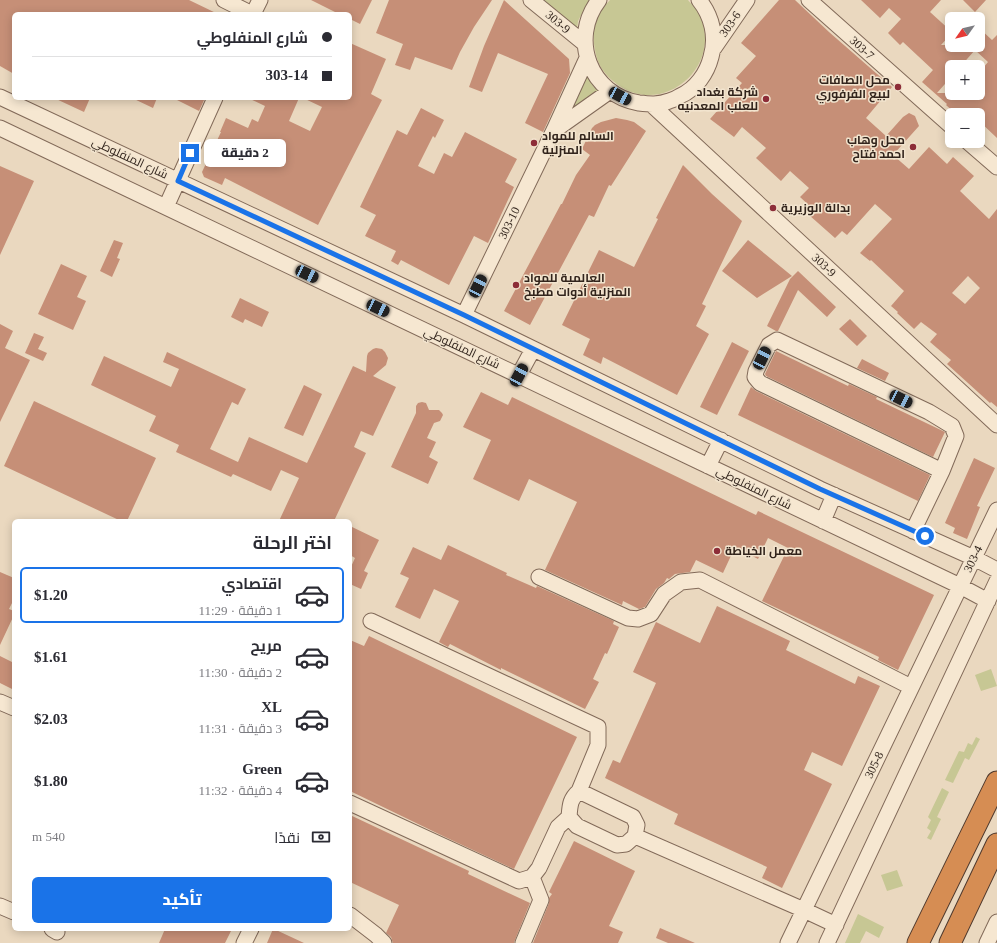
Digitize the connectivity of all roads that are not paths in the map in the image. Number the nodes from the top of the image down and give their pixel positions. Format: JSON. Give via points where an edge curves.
{"nodes":[{"id":1,"x":224,"y":0,"type":"edge"},
{"id":2,"x":260,"y":0,"type":"edge"},
{"id":3,"x":531,"y":0,"type":"edge"},
{"id":4,"x":599,"y":0,"type":"edge"},
{"id":5,"x":699,"y":0,"type":"edge"},
{"id":6,"x":747,"y":0,"type":"edge"},
{"id":7,"x":809,"y":0,"type":"edge"},
{"id":8,"x":249,"y":12,"type":"edge"},
{"id":9,"x":254,"y":12,"type":"edge"},
{"id":10,"x":714,"y":48,"type":"junction"},
{"id":11,"x":586,"y":51,"type":"junction"},
{"id":12,"x":610,"y":91,"type":"junction"},
{"id":13,"x":0,"y":97,"type":"edge"},
{"id":14,"x":214,"y":100,"type":"edge"},
{"id":15,"x":651,"y":104,"type":"junction"},
{"id":16,"x":945,"y":121,"type":"edge"},
{"id":17,"x":0,"y":128,"type":"edge"},
{"id":18,"x":554,"y":130,"type":"junction"},
{"id":19,"x":975,"y":148,"type":"edge"},
{"id":20,"x":997,"y":167,"type":"edge"},
{"id":21,"x":178,"y":181,"type":"junction"},
{"id":22,"x":166,"y":207,"type":"junction"},
{"id":23,"x":464,"y":315,"type":"junction"},
{"id":24,"x":533,"y":349,"type":"junction"},
{"id":25,"x":519,"y":375,"type":"junction"},
{"id":26,"x":997,"y":425,"type":"edge"},
{"id":27,"x":721,"y":440,"type":"junction"},
{"id":28,"x":708,"y":466,"type":"junction"},
{"id":29,"x":942,"y":471,"type":"junction"},
{"id":30,"x":834,"y":496,"type":"junction"},
{"id":31,"x":997,"y":510,"type":"edge"},
{"id":32,"x":823,"y":521,"type":"junction"},
{"id":33,"x":913,"y":531,"type":"junction"},
{"id":34,"x":974,"y":558,"type":"junction"},
{"id":35,"x":997,"y":570,"type":"edge"},
{"id":36,"x":540,"y":577,"type":"dead end"},
{"id":37,"x":997,"y":581,"type":"edge"},
{"id":38,"x":960,"y":586,"type":"junction"},
{"id":39,"x":988,"y":601,"type":"junction"},
{"id":40,"x":371,"y":621,"type":"dead end"},
{"id":41,"x":911,"y":687,"type":"junction"},
{"id":42,"x":0,"y":702,"type":"edge"},
{"id":43,"x":12,"y":707,"type":"edge"},
{"id":44,"x":997,"y":782,"type":"edge"},
{"id":45,"x":579,"y":791,"type":"junction"},
{"id":46,"x":352,"y":804,"type":"edge"},
{"id":47,"x":569,"y":817,"type":"junction"},
{"id":48,"x":635,"y":836,"type":"junction"},
{"id":49,"x":997,"y":844,"type":"edge"},
{"id":50,"x":532,"y":877,"type":"junction"},
{"id":51,"x":0,"y":906,"type":"edge"},
{"id":52,"x":804,"y":910,"type":"junction"},
{"id":53,"x":12,"y":911,"type":"edge"},
{"id":54,"x":352,"y":917,"type":"edge"},
{"id":55,"x":997,"y":922,"type":"edge"},
{"id":56,"x":836,"y":925,"type":"junction"},
{"id":57,"x":250,"y":931,"type":"edge"},
{"id":58,"x":244,"y":943,"type":"edge"},
{"id":59,"x":384,"y":943,"type":"edge"},
{"id":60,"x":523,"y":943,"type":"edge"},
{"id":61,"x":788,"y":943,"type":"edge"},
{"id":62,"x":827,"y":943,"type":"edge"},
{"id":63,"x":918,"y":943,"type":"edge"},
{"id":64,"x":950,"y":943,"type":"edge"},
{"id":65,"x":987,"y":943,"type":"edge"}],
"edges":[{"from":1,"to":8,"type":"street"},
{"from":2,"to":9,"type":"street"},
{"from":3,"to":11,"type":"street","name":"303-9"},
{"from":4,"to":11,"type":"street","via":[[592,8],[586,26]]},
{"from":5,"to":10,"type":"street","via":[[706,8],[713,28]]},
{"from":6,"to":10,"type":"street","name":"303-6"},
{"from":7,"to":16,"type":"street","name":"303-7"},
{"from":10,"to":15,"type":"street","via":[[709,66],[699,81],[686,93],[669,101]]},
{"from":11,"to":12,"type":"street","via":[[596,76]]},
{"from":11,"to":18,"type":"street","name":"303-10"},
{"from":12,"to":15,"type":"street","via":[[629,101]]},
{"from":12,"to":18,"type":"street","name":"303-10"},
{"from":13,"to":21,"type":"street","name":"شارع المنفلوطي"},
{"from":14,"to":21,"type":"street"},
{"from":15,"to":26,"type":"street","name":"303-9"},
{"from":17,"to":22,"type":"street","name":"شارع المنفلوطي"},
{"from":18,"to":23,"type":"street","name":"303-10"},
{"from":19,"to":20,"type":"street"},
{"from":21,"to":22,"type":"street"},
{"from":21,"to":23,"type":"street","name":"شارع المنفلوطي"},
{"from":22,"to":25,"type":"street","name":"شارع المنفلوطي"},
{"from":23,"to":24,"type":"street","name":"شارع المنفلوطي"},
{"from":24,"to":25,"type":"street"},
{"from":24,"to":27,"type":"street","name":"شارع المنفلوطي"},
{"from":25,"to":28,"type":"street","name":"شارع المنفلوطي"},
{"from":27,"to":28,"type":"street"},
{"from":27,"to":30,"type":"street","name":"شارع المنفلوطي"},
{"from":28,"to":32,"type":"street","name":"شارع المنفلوطي"},
{"from":29,"to":29,"type":"street","via":[[760,384],[755,377],[756,371],[769,345],[777,340],[929,412],[952,426],[956,436]]},
{"from":29,"to":33,"type":"street"},
{"from":30,"to":32,"type":"street"},
{"from":30,"to":33,"type":"street","name":"شارع المنفلوطي"},
{"from":31,"to":34,"type":"street","name":"303-4"},
{"from":32,"to":38,"type":"street","name":"شارع المنفلوطي"},
{"from":33,"to":34,"type":"street","name":"شارع المنفلوطي"},
{"from":34,"to":35,"type":"street","name":"شارع المنفلوطي"},
{"from":34,"to":38,"type":"street","name":"303-4"},
{"from":36,"to":41,"type":"street","via":[[628,618],[638,619],[651,614],[664,594],[681,582],[700,580]]},
{"from":37,"to":39,"type":"street"},
{"from":38,"to":39,"type":"street","name":"شارع المنفلوطي"},
{"from":38,"to":41,"type":"street","name":"305-8"},
{"from":39,"to":56,"type":"street"},
{"from":40,"to":45,"type":"street","via":[[598,727],[598,745]]},
{"from":41,"to":52,"type":"street","name":"305-8"},
{"from":42,"to":43,"type":"street"},
{"from":44,"to":63,"type":"highway"},
{"from":45,"to":47,"type":"street","via":[[570,804]]},
{"from":45,"to":48,"type":"street","via":[[633,817],[637,825]]},
{"from":46,"to":50,"type":"street","via":[[519,881]]},
{"from":47,"to":48,"type":"street","via":[[577,826],[617,845],[626,844]]},
{"from":47,"to":50,"type":"street","via":[[558,827],[540,868]]},
{"from":48,"to":52,"type":"street"},
{"from":49,"to":64,"type":"highway"},
{"from":50,"to":60,"type":"street","via":[[541,900]]},
{"from":51,"to":53,"type":"street"},
{"from":52,"to":56,"type":"street"},
{"from":52,"to":61,"type":"street","name":"305-8"},
{"from":54,"to":59,"type":"street"},
{"from":55,"to":65,"type":"street"},
{"from":56,"to":62,"type":"street"},
{"from":57,"to":58,"type":"street"}]}
